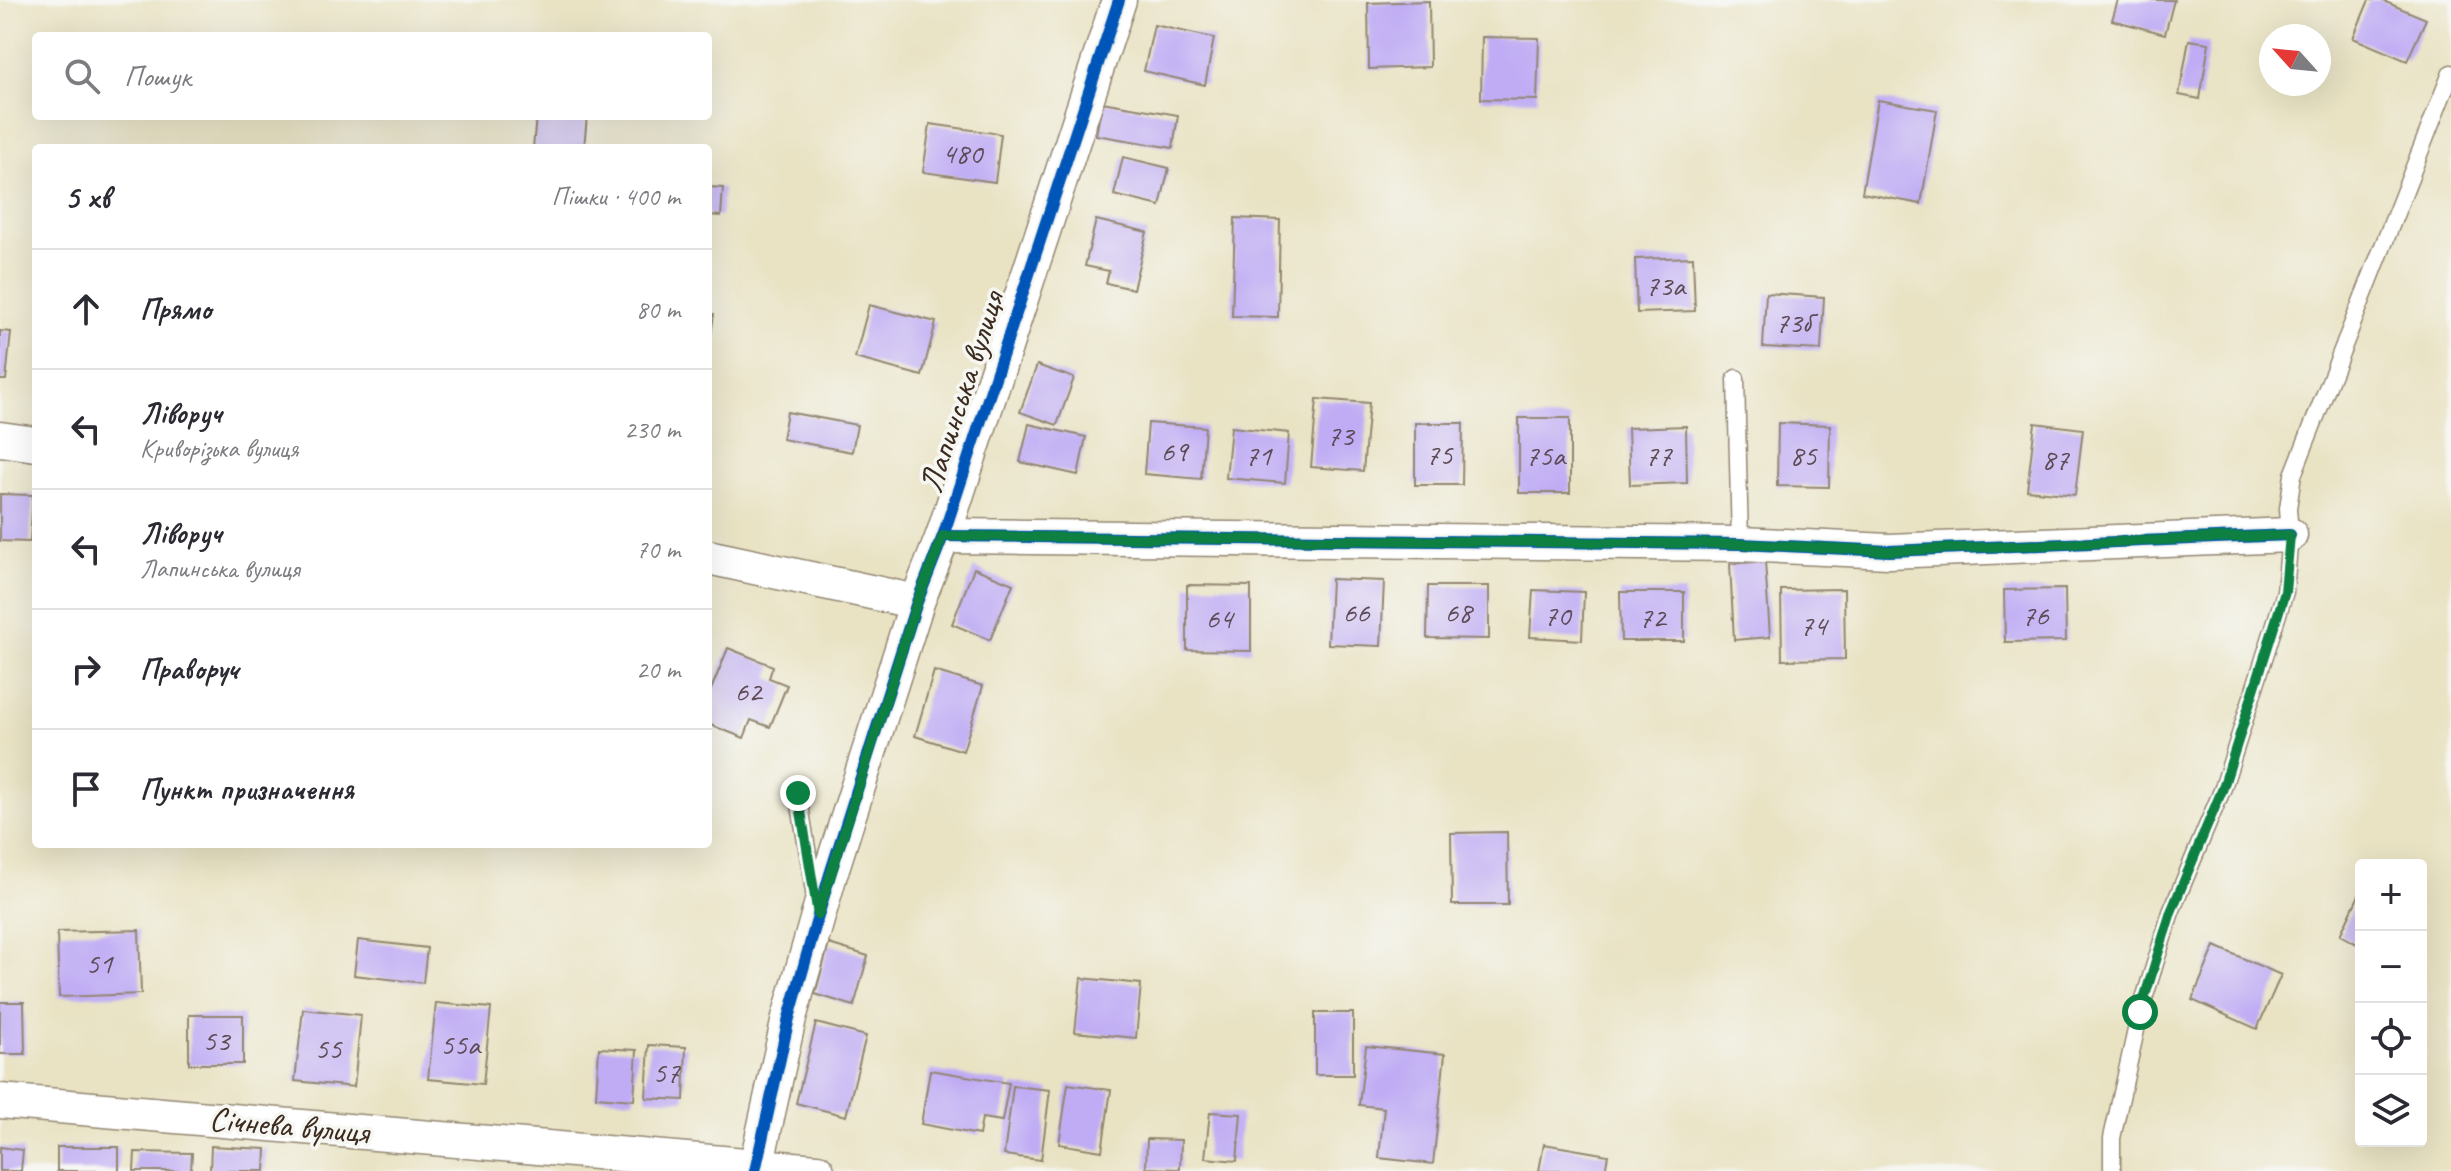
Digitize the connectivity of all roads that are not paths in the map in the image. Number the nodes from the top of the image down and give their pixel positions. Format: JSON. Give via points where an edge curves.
{"nodes":[{"id":1,"x":1119,"y":0,"type":"edge"},
{"id":2,"x":2451,"y":73,"type":"edge"},
{"id":3,"x":1736,"y":378,"type":"dead end"},
{"id":4,"x":0,"y":439,"type":"edge"},
{"id":5,"x":32,"y":443,"type":"edge"},
{"id":6,"x":2290,"y":535,"type":"junction"},
{"id":7,"x":943,"y":536,"type":"junction"},
{"id":8,"x":1740,"y":544,"type":"junction"},
{"id":9,"x":712,"y":558,"type":"edge"},
{"id":10,"x":917,"y":602,"type":"junction"},
{"id":11,"x":798,"y":793,"type":"dead end"},
{"id":12,"x":818,"y":915,"type":"junction"},
{"id":13,"x":0,"y":1101,"type":"edge"},
{"id":14,"x":755,"y":1168,"type":"edge"},
{"id":15,"x":817,"y":1171,"type":"edge"},
{"id":16,"x":2112,"y":1171,"type":"edge"}],
"edges":[{"from":1,"to":7,"type":"street","name":"Лапинська вулиця"},
{"from":2,"to":6,"type":"lane","via":[[2293,475]]},
{"from":3,"to":8,"type":"lane"},
{"from":4,"to":5,"type":"street"},
{"from":6,"to":8,"type":"street","via":[[1889,551]]},
{"from":6,"to":16,"type":"lane","via":[[2285,592],[2223,788],[2171,912],[2140,1012],[2112,1138]]},
{"from":7,"to":8,"type":"street"},
{"from":7,"to":10,"type":"street","name":"Лапинська вулиця"},
{"from":9,"to":10,"type":"street"},
{"from":10,"to":12,"type":"street","name":"Лапинська вулиця"},
{"from":11,"to":12,"type":"lane"},
{"from":12,"to":14,"type":"street","name":"Лапинська вулиця"},
{"from":13,"to":14,"type":"street","name":"Січнева вулиця"},
{"from":14,"to":15,"type":"street","name":"Січнева вулиця"}]}
